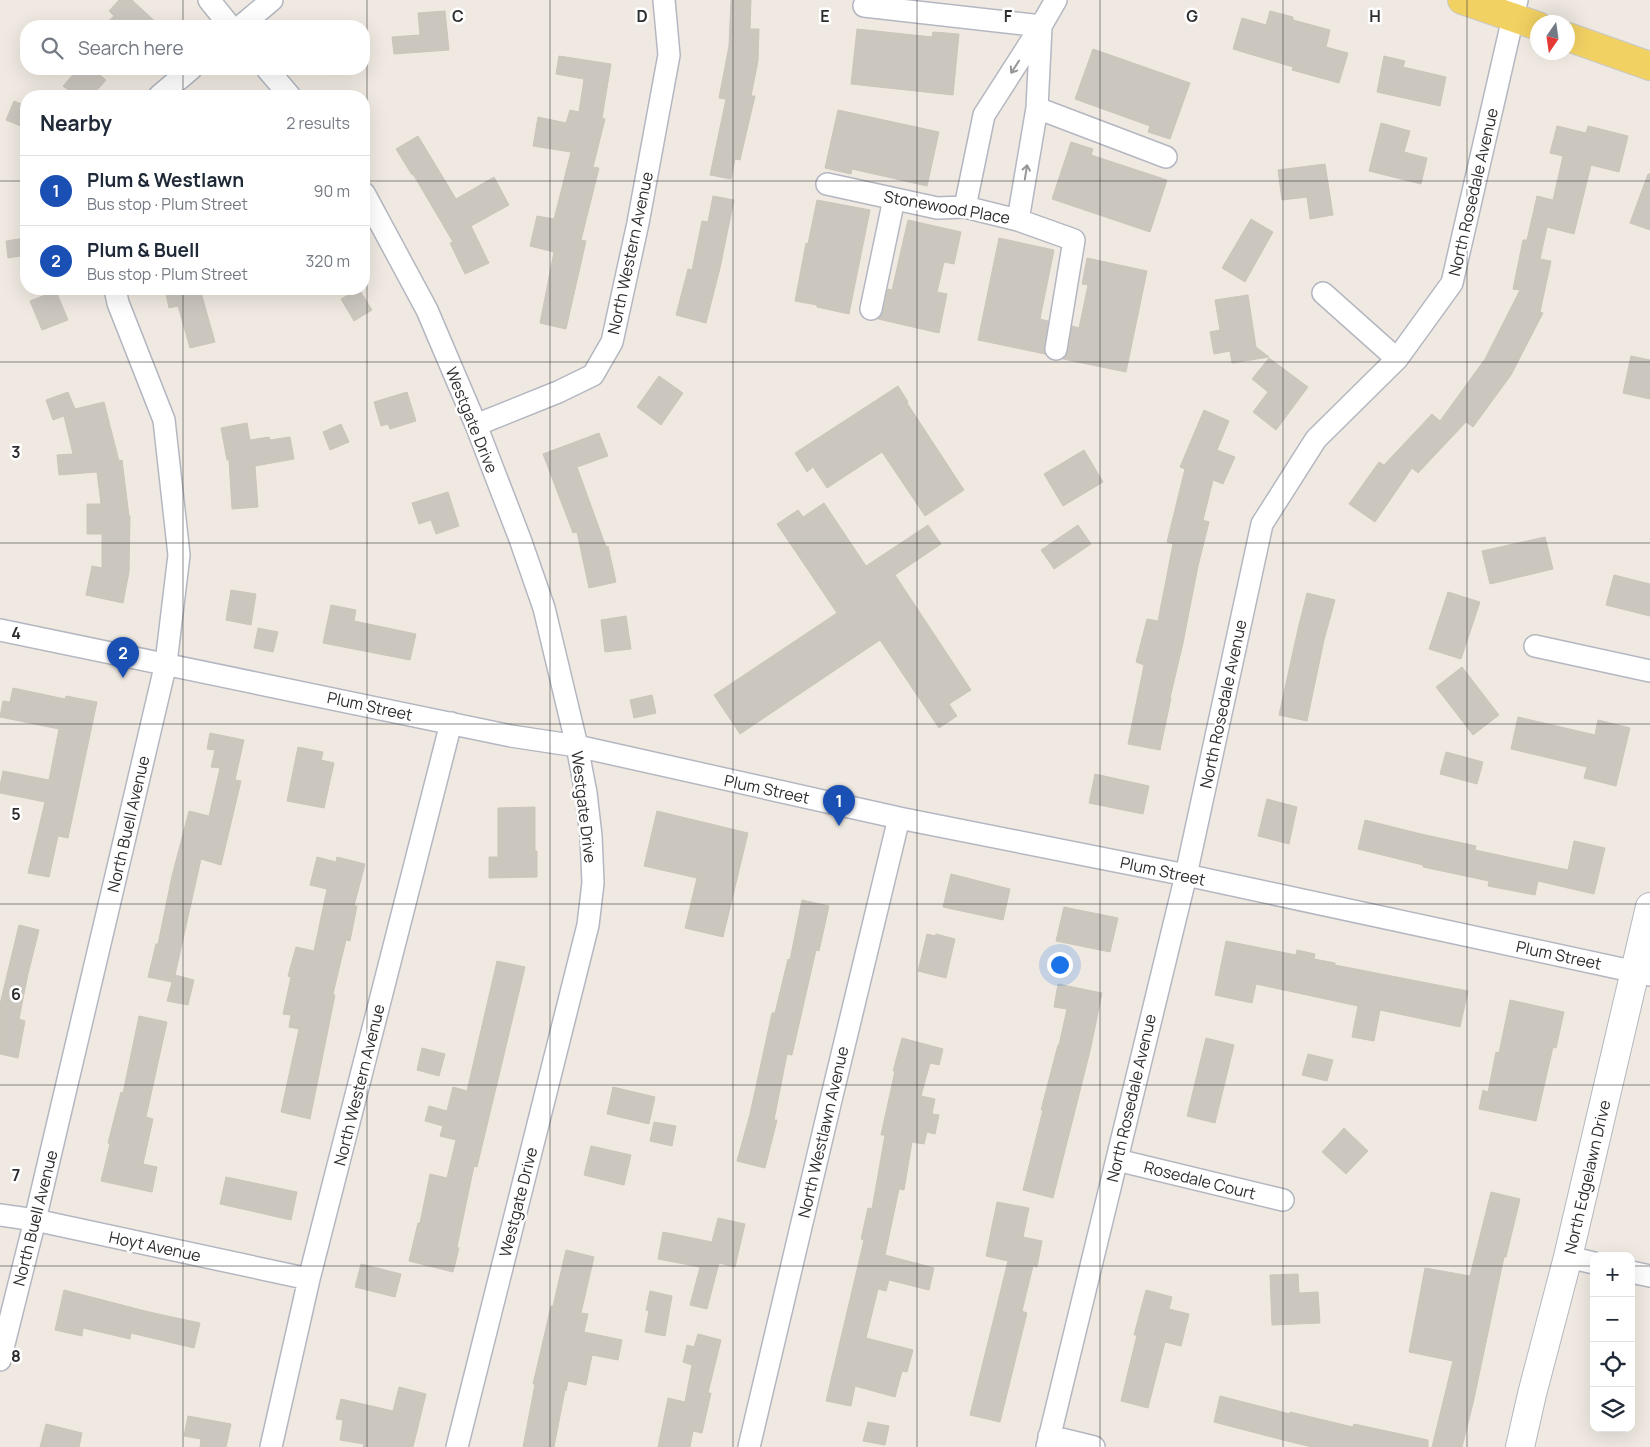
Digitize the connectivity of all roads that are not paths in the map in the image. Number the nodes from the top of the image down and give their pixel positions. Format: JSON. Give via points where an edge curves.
{"nodes":[{"id":1,"x":209,"y":0,"type":"edge"},
{"id":2,"x":272,"y":0,"type":"edge"},
{"id":3,"x":664,"y":0,"type":"edge"},
{"id":4,"x":1045,"y":0,"type":"edge"},
{"id":5,"x":1056,"y":0,"type":"edge"},
{"id":6,"x":1462,"y":0,"type":"edge"},
{"id":7,"x":864,"y":6,"type":"dead end"},
{"id":8,"x":1523,"y":15,"type":"edge"},
{"id":9,"x":225,"y":20,"type":"edge"},
{"id":10,"x":248,"y":20,"type":"edge"},
{"id":11,"x":1041,"y":26,"type":"junction"},
{"id":12,"x":1575,"y":39,"type":"edge"},
{"id":13,"x":1650,"y":66,"type":"edge"},
{"id":14,"x":184,"y":75,"type":"edge"},
{"id":15,"x":272,"y":75,"type":"edge"},
{"id":16,"x":166,"y":90,"type":"edge"},
{"id":17,"x":285,"y":90,"type":"edge"},
{"id":18,"x":1036,"y":108,"type":"junction"},
{"id":19,"x":1166,"y":157,"type":"dead end"},
{"id":20,"x":827,"y":184,"type":"dead end"},
{"id":21,"x":894,"y":198,"type":"junction"},
{"id":22,"x":370,"y":204,"type":"edge"},
{"id":23,"x":965,"y":207,"type":"junction"},
{"id":24,"x":1018,"y":220,"type":"junction"},
{"id":25,"x":1323,"y":293,"type":"dead end"},
{"id":26,"x":116,"y":295,"type":"edge"},
{"id":27,"x":871,"y":309,"type":"dead end"},
{"id":28,"x":1056,"y":349,"type":"dead end"},
{"id":29,"x":1396,"y":359,"type":"junction"},
{"id":30,"x":476,"y":425,"type":"junction"},
{"id":31,"x":0,"y":630,"type":"edge"},
{"id":32,"x":1535,"y":646,"type":"dead end"},
{"id":33,"x":166,"y":664,"type":"junction"},
{"id":34,"x":1650,"y":671,"type":"edge"},
{"id":35,"x":452,"y":724,"type":"junction"},
{"id":36,"x":577,"y":746,"type":"junction"},
{"id":37,"x":900,"y":818,"type":"junction"},
{"id":38,"x":1186,"y":875,"type":"junction"},
{"id":39,"x":1650,"y":907,"type":"edge"},
{"id":40,"x":1642,"y":973,"type":"edge"},
{"id":41,"x":1117,"y":1160,"type":"junction"},
{"id":42,"x":1283,"y":1200,"type":"dead end"},
{"id":43,"x":0,"y":1215,"type":"edge"},
{"id":44,"x":35,"y":1220,"type":"junction"},
{"id":45,"x":1581,"y":1260,"type":"edge"},
{"id":46,"x":1635,"y":1273,"type":"edge"},
{"id":47,"x":1650,"y":1276,"type":"edge"},
{"id":48,"x":310,"y":1279,"type":"junction"},
{"id":49,"x":0,"y":1360,"type":"edge"},
{"id":50,"x":1048,"y":1441,"type":"edge"},
{"id":51,"x":271,"y":1447,"type":"edge"},
{"id":52,"x":457,"y":1447,"type":"edge"},
{"id":53,"x":749,"y":1447,"type":"edge"},
{"id":54,"x":1094,"y":1447,"type":"edge"},
{"id":55,"x":1520,"y":1447,"type":"edge"}],
"edges":[{"from":1,"to":9,"type":"street"},
{"from":2,"to":10,"type":"street"},
{"from":3,"to":30,"type":"street","name":"North Western Avenue","via":[[669,55],[612,342],[593,375]]},
{"from":4,"to":11,"type":"street"},
{"from":5,"to":11,"type":"street"},
{"from":6,"to":8,"type":"main road"},
{"from":7,"to":11,"type":"street"},
{"from":8,"to":29,"type":"street","name":"North Rosedale Avenue","via":[[1452,283]]},
{"from":11,"to":18,"type":"street"},
{"from":11,"to":23,"type":"street","one_way":true,"via":[[984,115]]},
{"from":12,"to":13,"type":"main road"},
{"from":14,"to":16,"type":"street"},
{"from":15,"to":17,"type":"street"},
{"from":18,"to":19,"type":"street"},
{"from":24,"to":18,"type":"street","one_way":true},
{"from":20,"to":21,"type":"street","name":"Stonewood Place"},
{"from":21,"to":23,"type":"street","name":"Stonewood Place","via":[[937,208]]},
{"from":21,"to":27,"type":"street"},
{"from":22,"to":30,"type":"street","name":"Westgate Drive","via":[[427,310]]},
{"from":23,"to":24,"type":"street","name":"Stonewood Place"},
{"from":24,"to":28,"type":"street","name":"Stonewood Place","via":[[1074,240]]},
{"from":25,"to":29,"type":"street"},
{"from":26,"to":33,"type":"street","name":"North Buell Avenue","via":[[164,420],[179,555]]},
{"from":29,"to":38,"type":"street","name":"North Rosedale Avenue","via":[[1316,439],[1262,524]]},
{"from":30,"to":36,"type":"street","name":"Westgate Drive","via":[[544,608]]},
{"from":31,"to":33,"type":"street","name":"Plum Street"},
{"from":32,"to":34,"type":"street"},
{"from":33,"to":35,"type":"street","name":"Plum Street"},
{"from":33,"to":44,"type":"street","name":"North Buell Avenue"},
{"from":35,"to":36,"type":"street","name":"Plum Street"},
{"from":35,"to":48,"type":"street","name":"North Western Avenue"},
{"from":36,"to":37,"type":"street","name":"Plum Street"},
{"from":36,"to":52,"type":"street","name":"Westgate Drive","via":[[586,793],[593,883],[588,925]]},
{"from":37,"to":38,"type":"street","name":"Plum Street"},
{"from":37,"to":53,"type":"street","name":"North Westlawn Avenue"},
{"from":38,"to":40,"type":"street","name":"Plum Street"},
{"from":38,"to":41,"type":"street","name":"North Rosedale Avenue"},
{"from":39,"to":40,"type":"street","name":"North Edgelawn Drive"},
{"from":40,"to":45,"type":"street","name":"North Edgelawn Drive"},
{"from":41,"to":42,"type":"street","name":"Rosedale Court"},
{"from":41,"to":50,"type":"street","name":"North Rosedale Avenue"},
{"from":43,"to":44,"type":"street","name":"Hoyt Avenue"},
{"from":44,"to":48,"type":"street","name":"Hoyt Avenue"},
{"from":44,"to":49,"type":"street","name":"North Buell Avenue"},
{"from":45,"to":55,"type":"street","name":"North Edgelawn Drive","via":[[1532,1394]]},
{"from":46,"to":47,"type":"street"},
{"from":48,"to":51,"type":"street","name":"North Western Avenue"},
{"from":50,"to":54,"type":"street"}]}
